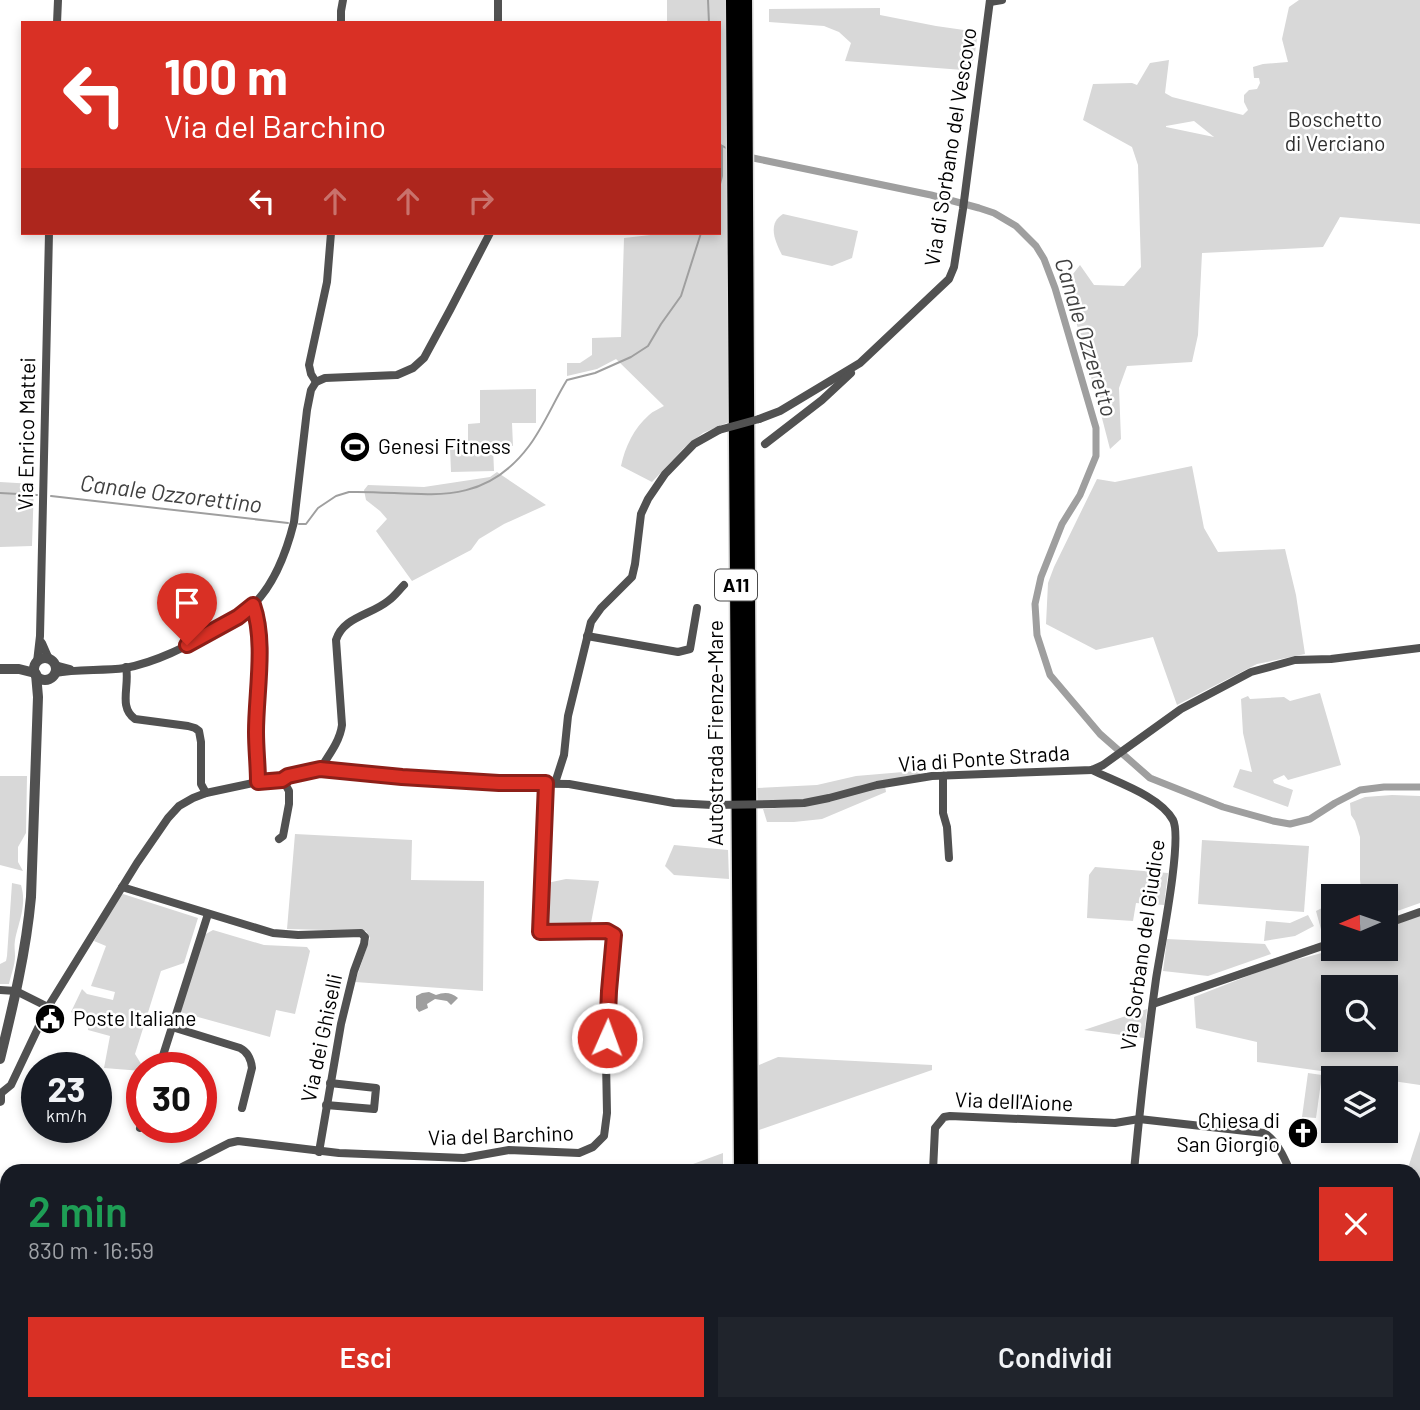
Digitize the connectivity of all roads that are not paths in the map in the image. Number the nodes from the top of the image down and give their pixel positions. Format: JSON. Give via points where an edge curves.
{"nodes":[{"id":1,"x":58,"y":0,"type":"edge"},
{"id":2,"x":343,"y":0,"type":"edge"},
{"id":3,"x":498,"y":0,"type":"edge"},
{"id":4,"x":733,"y":0,"type":"edge"},
{"id":5,"x":745,"y":0,"type":"edge"},
{"id":6,"x":1002,"y":0,"type":"edge"},
{"id":7,"x":990,"y":1,"type":"edge"},
{"id":8,"x":57,"y":21,"type":"edge"},
{"id":9,"x":341,"y":21,"type":"edge"},
{"id":10,"x":498,"y":21,"type":"edge"},
{"id":11,"x":49,"y":235,"type":"edge"},
{"id":12,"x":331,"y":235,"type":"edge"},
{"id":13,"x":489,"y":235,"type":"edge"},
{"id":14,"x":860,"y":363,"type":"junction"},
{"id":15,"x":316,"y":382,"type":"junction"},
{"id":16,"x":765,"y":444,"type":"dead end"},
{"id":17,"x":404,"y":585,"type":"dead end"},
{"id":18,"x":253,"y":605,"type":"junction"},
{"id":19,"x":697,"y":608,"type":"dead end"},
{"id":20,"x":40,"y":636,"type":"junction"},
{"id":21,"x":587,"y":636,"type":"junction"},
{"id":22,"x":1420,"y":648,"type":"edge"},
{"id":23,"x":126,"y":667,"type":"junction"},
{"id":24,"x":0,"y":668,"type":"edge"},
{"id":25,"x":36,"y":668,"type":"junction"},
{"id":26,"x":52,"y":669,"type":"junction"},
{"id":27,"x":38,"y":697,"type":"junction"},
{"id":28,"x":320,"y":769,"type":"junction"},
{"id":29,"x":1092,"y":770,"type":"junction"},
{"id":30,"x":943,"y":777,"type":"junction"},
{"id":31,"x":282,"y":780,"type":"junction"},
{"id":32,"x":258,"y":782,"type":"junction"},
{"id":33,"x":550,"y":783,"type":"junction"},
{"id":34,"x":206,"y":793,"type":"junction"},
{"id":35,"x":279,"y":839,"type":"dead end"},
{"id":36,"x":949,"y":858,"type":"dead end"},
{"id":37,"x":122,"y":887,"type":"junction"},
{"id":38,"x":1420,"y":912,"type":"edge"},
{"id":39,"x":208,"y":914,"type":"junction"},
{"id":40,"x":1398,"y":920,"type":"edge"},
{"id":41,"x":1321,"y":946,"type":"edge"},
{"id":42,"x":0,"y":990,"type":"edge"},
{"id":43,"x":16,"y":991,"type":"junction"},
{"id":44,"x":1153,"y":1004,"type":"junction"},
{"id":45,"x":48,"y":1007,"type":"junction"},
{"id":46,"x":172,"y":1027,"type":"junction"},
{"id":47,"x":164,"y":1052,"type":"edge"},
{"id":48,"x":0,"y":1059,"type":"edge"},
{"id":49,"x":330,"y":1083,"type":"junction"},
{"id":50,"x":0,"y":1095,"type":"edge"},
{"id":51,"x":0,"y":1101,"type":"edge"},
{"id":52,"x":326,"y":1105,"type":"junction"},
{"id":53,"x":242,"y":1108,"type":"dead end"},
{"id":54,"x":1139,"y":1119,"type":"junction"},
{"id":55,"x":319,"y":1152,"type":"junction"},
{"id":56,"x":188,"y":1164,"type":"edge"},
{"id":57,"x":741,"y":1164,"type":"edge"},
{"id":58,"x":751,"y":1164,"type":"edge"},
{"id":59,"x":933,"y":1164,"type":"edge"},
{"id":60,"x":1135,"y":1164,"type":"edge"},
{"id":61,"x":1287,"y":1164,"type":"edge"}],
"edges":[{"from":1,"to":8,"type":"street"},
{"from":2,"to":9,"type":"street"},
{"from":3,"to":10,"type":"street"},
{"from":4,"to":57,"type":"highway","name":"Autostrada Firenze-Mare","number":"A11"},
{"from":5,"to":58,"type":"highway","name":"Autostrada Firenze-Mare","number":"A11"},
{"from":6,"to":7,"type":"street"},
{"from":7,"to":14,"type":"street","name":"Via di Sorbano del Vescovo","via":[[954,267],[949,279]]},
{"from":11,"to":20,"type":"street","name":"Via Enrico Mattei"},
{"from":12,"to":15,"type":"street","via":[[327,282],[309,365]]},
{"from":13,"to":15,"type":"street","via":[[424,358],[413,368],[397,375]]},
{"from":14,"to":16,"type":"street","via":[[822,400]]},
{"from":14,"to":21,"type":"street","name":"Via di Sorbano del Vescovo","bridge":true,"via":[[780,411],[719,430],[694,444],[648,499],[641,514],[632,577],[601,608]]},
{"from":15,"to":18,"type":"street","via":[[307,410],[289,540]]},
{"from":17,"to":28,"type":"street","via":[[339,633],[341,734]]},
{"from":18,"to":23,"type":"street","via":[[175,653]]},
{"from":18,"to":32,"type":"street","via":[[259,656]]},
{"from":19,"to":21,"type":"street","via":[[690,649],[684,652]]},
{"from":20,"to":25,"type":"street","name":"Via Enrico Mattei"},
{"from":20,"to":26,"type":"street","name":"Via Enrico Mattei"},
{"from":21,"to":33,"type":"street","name":"Via di Sorbano del Vescovo","via":[[564,755]]},
{"from":22,"to":29,"type":"street","name":"Via di Ponte Strada","via":[[1294,660],[1251,672],[1181,709]]},
{"from":23,"to":26,"type":"street"},
{"from":23,"to":34,"type":"street","via":[[128,714],[199,731],[201,784]]},
{"from":24,"to":25,"type":"street"},
{"from":25,"to":26,"type":"street","via":[[43,658]]},
{"from":25,"to":26,"type":"street","via":[[41,679]]},
{"from":25,"to":27,"type":"street"},
{"from":26,"to":27,"type":"street"},
{"from":27,"to":43,"type":"street","via":[[32,897]]},
{"from":28,"to":31,"type":"street"},
{"from":28,"to":33,"type":"street"},
{"from":29,"to":30,"type":"street","name":"Via di Ponte Strada"},
{"from":29,"to":44,"type":"street","name":"Via Sorbano del Giudice","via":[[1161,806],[1176,827]]},
{"from":30,"to":33,"type":"street","name":"Via di Ponte Strada","bridge":true,"via":[[877,785],[804,803],[712,805]]},
{"from":30,"to":36,"type":"street"},
{"from":31,"to":32,"type":"street"},
{"from":31,"to":35,"type":"street","via":[[289,790],[289,804]]},
{"from":32,"to":34,"type":"street"},
{"from":33,"to":55,"type":"street","name":"Via del Barchino","via":[[540,932],[607,931],[614,935],[604,1136],[579,1153],[509,1150],[464,1158]]},
{"from":34,"to":37,"type":"street","via":[[173,812]]},
{"from":37,"to":39,"type":"street"},
{"from":37,"to":45,"type":"street"},
{"from":38,"to":40,"type":"street"},
{"from":39,"to":46,"type":"street"},
{"from":39,"to":49,"type":"street","name":"Via dei Ghiselli","via":[[272,933],[361,933],[365,937]]},
{"from":41,"to":44,"type":"street"},
{"from":42,"to":43,"type":"street"},
{"from":43,"to":45,"type":"street"},
{"from":43,"to":48,"type":"street"},
{"from":44,"to":54,"type":"street","name":"Via Sorbano del Giudice"},
{"from":45,"to":50,"type":"street","via":[[17,1073]]},
{"from":46,"to":47,"type":"street"},
{"from":46,"to":53,"type":"street","via":[[245,1051],[252,1068]]},
{"from":49,"to":52,"type":"street","name":"Via dei Ghiselli"},
{"from":49,"to":52,"type":"street","via":[[376,1088],[374,1109]]},
{"from":50,"to":51,"type":"street"},
{"from":52,"to":55,"type":"street","name":"Via dei Ghiselli"},
{"from":54,"to":59,"type":"street","name":"Via dell'Aione","via":[[1115,1123],[950,1116],[935,1128]]},
{"from":54,"to":60,"type":"street","name":"Via Sorbano del Giudice"},
{"from":54,"to":61,"type":"street","name":"Via dell'Aione","via":[[1264,1133]]},
{"from":55,"to":56,"type":"street","via":[[238,1141]]}]}
